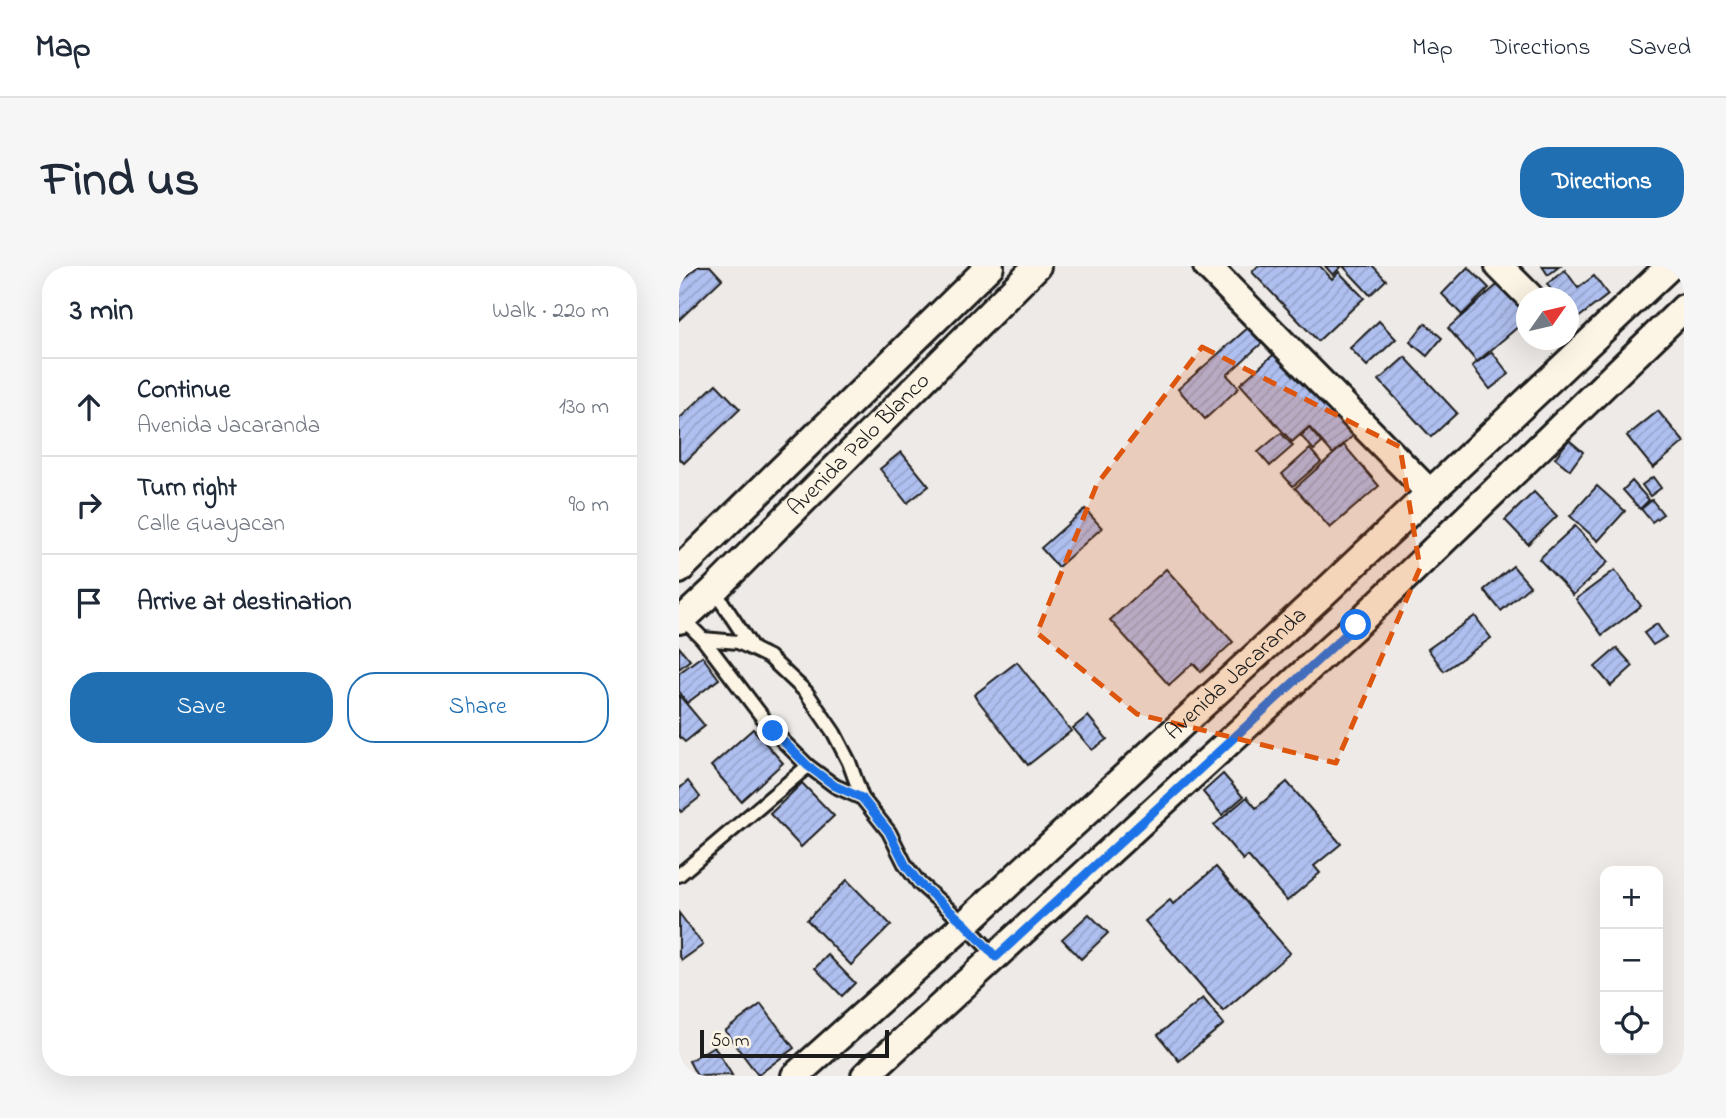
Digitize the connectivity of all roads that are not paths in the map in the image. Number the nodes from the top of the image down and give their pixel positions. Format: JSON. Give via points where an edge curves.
{"nodes":[{"id":1,"x":990,"y":266,"type":"edge"},
{"id":2,"x":1037,"y":266,"type":"edge"},
{"id":3,"x":1207,"y":266,"type":"edge"},
{"id":4,"x":1499,"y":266,"type":"edge"},
{"id":5,"x":1670,"y":266,"type":"edge"},
{"id":6,"x":1520,"y":287,"type":"edge"},
{"id":7,"x":1684,"y":308,"type":"edge"},
{"id":8,"x":1579,"y":339,"type":"edge"},
{"id":9,"x":1567,"y":350,"type":"edge"},
{"id":10,"x":1430,"y":493,"type":"junction"},
{"id":11,"x":682,"y":563,"type":"edge"},
{"id":12,"x":715,"y":590,"type":"junction"},
{"id":13,"x":1325,"y":592,"type":"junction"},
{"id":14,"x":680,"y":618,"type":"edge"},
{"id":15,"x":1356,"y":625,"type":"junction"},
{"id":16,"x":703,"y":639,"type":"junction"},
{"id":17,"x":754,"y":650,"type":"junction"},
{"id":18,"x":808,"y":766,"type":"junction"},
{"id":19,"x":862,"y":798,"type":"junction"},
{"id":20,"x":679,"y":875,"type":"edge"},
{"id":21,"x":965,"y":924,"type":"junction"},
{"id":22,"x":996,"y":957,"type":"junction"},
{"id":23,"x":795,"y":1076,"type":"edge"},
{"id":24,"x":865,"y":1076,"type":"edge"}],
"edges":[{"from":1,"to":11,"type":"street","name":"Avenida Palo Blanco"},
{"from":2,"to":12,"type":"street","name":"Avenida Palo Blanco"},
{"from":3,"to":10,"type":"street"},
{"from":4,"to":6,"type":"street"},
{"from":5,"to":8,"type":"street","name":"Avenida Jacaranda"},
{"from":7,"to":15,"type":"street","name":"Avenida Jacaranda"},
{"from":9,"to":10,"type":"street","name":"Avenida Jacaranda"},
{"from":10,"to":13,"type":"street","name":"Avenida Jacaranda"},
{"from":11,"to":12,"type":"street"},
{"from":12,"to":14,"type":"street","name":"Avenida Palo Blanco"},
{"from":12,"to":17,"type":"lane"},
{"from":13,"to":15,"type":"street"},
{"from":13,"to":21,"type":"street","name":"Avenida Jacaranda"},
{"from":14,"to":16,"type":"lane"},
{"from":15,"to":22,"type":"street","name":"Avenida Jacaranda"},
{"from":16,"to":17,"type":"lane","via":[[738,642]]},
{"from":16,"to":18,"type":"lane","via":[[773,731]]},
{"from":17,"to":19,"type":"lane","via":[[769,657],[806,692],[834,733]]},
{"from":18,"to":19,"type":"lane"},
{"from":18,"to":20,"type":"lane"},
{"from":19,"to":21,"type":"lane","via":[[920,884]]},
{"from":21,"to":22,"type":"lane"},
{"from":21,"to":23,"type":"street","name":"Avenida Jacaranda"},
{"from":22,"to":24,"type":"street","name":"Avenida Jacaranda"}]}
